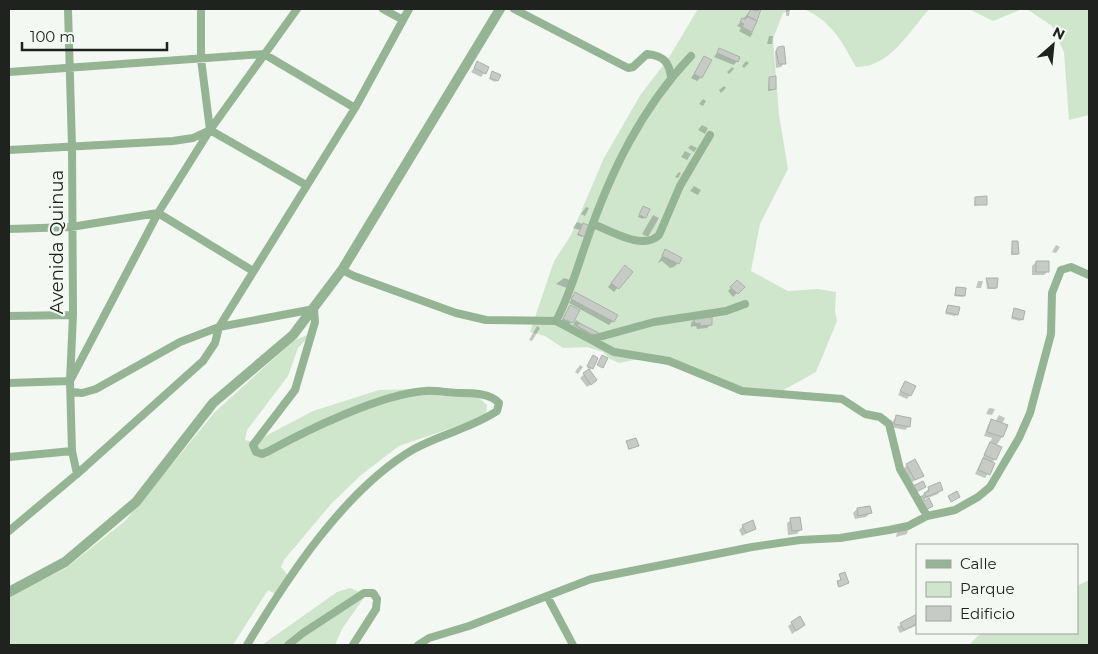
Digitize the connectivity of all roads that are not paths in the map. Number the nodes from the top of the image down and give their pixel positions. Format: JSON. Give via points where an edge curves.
{"nodes":[{"id":1,"x":68,"y":9,"type":"edge"},
{"id":2,"x":201,"y":9,"type":"edge"},
{"id":3,"x":297,"y":9,"type":"edge"},
{"id":4,"x":383,"y":9,"type":"edge"},
{"id":5,"x":409,"y":9,"type":"edge"},
{"id":6,"x":500,"y":9,"type":"edge"},
{"id":7,"x":514,"y":9,"type":"edge"},
{"id":8,"x":403,"y":20,"type":"junction"},
{"id":9,"x":264,"y":54,"type":"junction"},
{"id":10,"x":690,"y":56,"type":"dead end"},
{"id":11,"x":201,"y":59,"type":"junction"},
{"id":12,"x":68,"y":69,"type":"junction"},
{"id":13,"x":9,"y":72,"type":"edge"},
{"id":14,"x":671,"y":77,"type":"junction"},
{"id":15,"x":355,"y":108,"type":"junction"},
{"id":16,"x":210,"y":130,"type":"junction"},
{"id":17,"x":710,"y":136,"type":"dead end"},
{"id":18,"x":72,"y":146,"type":"junction"},
{"id":19,"x":9,"y":150,"type":"edge"},
{"id":20,"x":306,"y":185,"type":"junction"},
{"id":21,"x":158,"y":214,"type":"junction"},
{"id":22,"x":593,"y":224,"type":"junction"},
{"id":23,"x":71,"y":226,"type":"junction"},
{"id":24,"x":9,"y":229,"type":"edge"},
{"id":25,"x":342,"y":270,"type":"junction"},
{"id":26,"x":253,"y":271,"type":"junction"},
{"id":27,"x":1089,"y":276,"type":"edge"},
{"id":28,"x":745,"y":304,"type":"dead end"},
{"id":29,"x":314,"y":309,"type":"junction"},
{"id":30,"x":72,"y":315,"type":"junction"},
{"id":31,"x":9,"y":316,"type":"edge"},
{"id":32,"x":556,"y":321,"type":"junction"},
{"id":33,"x":219,"y":327,"type":"junction"},
{"id":34,"x":592,"y":339,"type":"junction"},
{"id":35,"x":70,"y":381,"type":"junction"},
{"id":36,"x":9,"y":384,"type":"edge"},
{"id":37,"x":72,"y":392,"type":"junction"},
{"id":38,"x":72,"y":451,"type":"junction"},
{"id":39,"x":9,"y":457,"type":"edge"},
{"id":40,"x":77,"y":474,"type":"junction"},
{"id":41,"x":927,"y":516,"type":"junction"},
{"id":42,"x":9,"y":531,"type":"edge"},
{"id":43,"x":9,"y":592,"type":"edge"},
{"id":44,"x":548,"y":596,"type":"junction"},
{"id":45,"x":247,"y":645,"type":"edge"},
{"id":46,"x":288,"y":645,"type":"edge"},
{"id":47,"x":353,"y":645,"type":"edge"},
{"id":48,"x":418,"y":645,"type":"edge"},
{"id":49,"x":573,"y":645,"type":"edge"}],
"edges":[{"from":1,"to":12,"type":"street","name":"Avenida Quinua"},
{"from":2,"to":11,"type":"street"},
{"from":3,"to":9,"type":"street"},
{"from":4,"to":8,"type":"street"},
{"from":5,"to":8,"type":"street"},
{"from":6,"to":25,"type":"street"},
{"from":7,"to":14,"type":"street","via":[[628,68],[648,54],[662,57],[668,63]]},
{"from":8,"to":15,"type":"street"},
{"from":9,"to":11,"type":"street"},
{"from":9,"to":15,"type":"street"},
{"from":9,"to":16,"type":"street"},
{"from":10,"to":14,"type":"street"},
{"from":11,"to":12,"type":"street"},
{"from":11,"to":16,"type":"street"},
{"from":12,"to":13,"type":"street"},
{"from":12,"to":18,"type":"street","name":"Avenida Quinua"},
{"from":14,"to":22,"type":"street","via":[[633,132]]},
{"from":15,"to":20,"type":"street"},
{"from":16,"to":18,"type":"street","via":[[193,138],[173,141]]},
{"from":16,"to":20,"type":"street"},
{"from":16,"to":21,"type":"street"},
{"from":17,"to":22,"type":"street","via":[[680,186],[654,240],[642,242]]},
{"from":18,"to":19,"type":"street"},
{"from":18,"to":23,"type":"street","name":"Avenida Quinua"},
{"from":20,"to":26,"type":"street"},
{"from":21,"to":23,"type":"street"},
{"from":21,"to":26,"type":"street"},
{"from":21,"to":35,"type":"street"},
{"from":22,"to":32,"type":"street","via":[[571,291]]},
{"from":23,"to":24,"type":"street"},
{"from":23,"to":30,"type":"street","name":"Avenida Quinua"},
{"from":25,"to":29,"type":"street"},
{"from":25,"to":32,"type":"street","via":[[456,313],[486,320]]},
{"from":26,"to":33,"type":"street"},
{"from":27,"to":41,"type":"street","via":[[1071,267],[1061,270],[1052,293],[1051,334],[1030,413],[990,487],[955,510]]},
{"from":28,"to":34,"type":"street","via":[[726,311],[644,324]]},
{"from":29,"to":33,"type":"street"},
{"from":29,"to":43,"type":"street","via":[[293,336],[213,403],[136,502],[65,562]]},
{"from":29,"to":45,"type":"street","via":[[316,322],[295,390],[253,444],[256,452],[269,452],[344,416],[399,396],[425,391],[474,393],[496,399],[499,407],[482,421],[415,449],[344,509],[298,563]]},
{"from":30,"to":31,"type":"street"},
{"from":30,"to":35,"type":"street","name":"Avenida Quinua"},
{"from":32,"to":34,"type":"street"},
{"from":33,"to":37,"type":"street","via":[[180,342],[96,389]]},
{"from":33,"to":40,"type":"street","via":[[215,343],[202,361]]},
{"from":34,"to":41,"type":"street","via":[[614,352],[669,361],[742,391],[836,397],[866,414],[880,417],[891,428],[900,469]]},
{"from":35,"to":36,"type":"street"},
{"from":35,"to":37,"type":"street","name":"Avenida Quinua"},
{"from":37,"to":38,"type":"street","name":"Avenida Quinua"},
{"from":38,"to":39,"type":"street"},
{"from":38,"to":40,"type":"street","name":"Avenida Quinua"},
{"from":40,"to":42,"type":"street"},
{"from":41,"to":44,"type":"street","via":[[908,526],[890,530],[760,545],[591,579]]},
{"from":44,"to":48,"type":"street","via":[[429,638]]},
{"from":44,"to":49,"type":"street"},
{"from":46,"to":47,"type":"street","via":[[364,593],[373,593],[377,599],[376,609]]}]}
